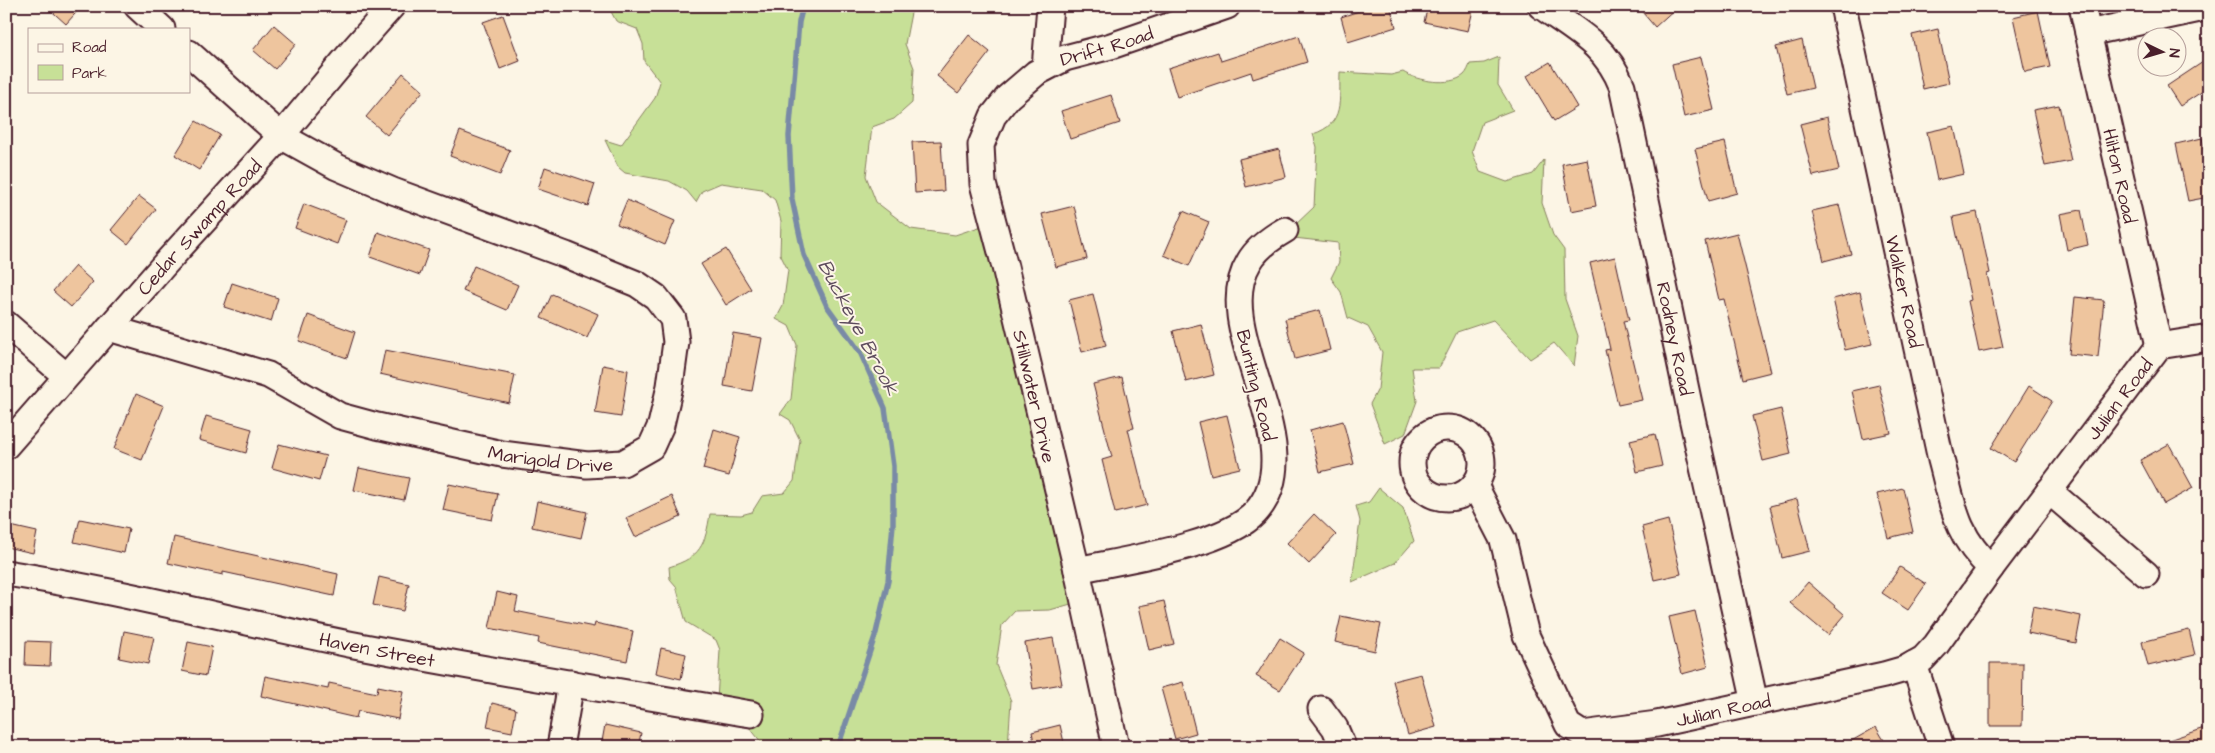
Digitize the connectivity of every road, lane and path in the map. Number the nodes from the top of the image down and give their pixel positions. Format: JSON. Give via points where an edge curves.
{"nodes":[{"id":1,"x":137,"y":6,"type":"edge"},
{"id":2,"x":392,"y":6,"type":"edge"},
{"id":3,"x":1050,"y":6,"type":"edge"},
{"id":4,"x":1227,"y":6,"type":"edge"},
{"id":5,"x":1541,"y":6,"type":"edge"},
{"id":6,"x":1843,"y":6,"type":"edge"},
{"id":7,"x":2082,"y":6,"type":"edge"},
{"id":8,"x":2209,"y":7,"type":"edge"},
{"id":9,"x":161,"y":28,"type":"edge"},
{"id":10,"x":2088,"y":33,"type":"junction"},
{"id":11,"x":190,"y":54,"type":"edge"},
{"id":12,"x":1045,"y":68,"type":"junction"},
{"id":13,"x":281,"y":136,"type":"junction"},
{"id":14,"x":1285,"y":230,"type":"dead end"},
{"id":15,"x":6,"y":324,"type":"edge"},
{"id":16,"x":109,"y":328,"type":"junction"},
{"id":17,"x":2209,"y":338,"type":"edge"},
{"id":18,"x":2159,"y":346,"type":"junction"},
{"id":19,"x":66,"y":376,"type":"junction"},
{"id":20,"x":6,"y":446,"type":"edge"},
{"id":21,"x":1475,"y":486,"type":"dead end"},
{"id":22,"x":2049,"y":491,"type":"junction"},
{"id":23,"x":1991,"y":568,"type":"junction"},
{"id":24,"x":1077,"y":570,"type":"junction"},
{"id":25,"x":6,"y":573,"type":"edge"},
{"id":26,"x":2146,"y":574,"type":"dead end"},
{"id":27,"x":1914,"y":664,"type":"junction"},
{"id":28,"x":571,"y":683,"type":"junction"},
{"id":29,"x":1755,"y":703,"type":"junction"},
{"id":30,"x":1321,"y":709,"type":"dead end"},
{"id":31,"x":751,"y":714,"type":"dead end"},
{"id":32,"x":560,"y":747,"type":"edge"},
{"id":33,"x":1116,"y":747,"type":"edge"},
{"id":34,"x":1343,"y":747,"type":"edge"},
{"id":35,"x":1941,"y":747,"type":"edge"}],
"edges":[{"from":1,"to":9,"type":"street"},
{"from":2,"to":13,"type":"street","name":"Cedar Swamp Road"},
{"from":3,"to":12,"type":"street"},
{"from":4,"to":12,"type":"street","name":"Drift Road","via":[[1111,46],[1065,58]]},
{"from":5,"to":29,"type":"street","name":"Rodney Road","via":[[1595,45],[1613,65],[1622,86]]},
{"from":6,"to":23,"type":"street","name":"Walker Road","via":[[1941,460],[1962,533]]},
{"from":7,"to":10,"type":"street","name":"Hilton Road"},
{"from":8,"to":10,"type":"street"},
{"from":10,"to":18,"type":"street","name":"Hilton Road"},
{"from":11,"to":13,"type":"street","name":"Marigold Drive"},
{"from":12,"to":24,"type":"street","name":"Stillwater Drive","via":[[1008,96],[993,116],[982,145],[981,171]]},
{"from":13,"to":16,"type":"street","name":"Cedar Swamp Road"},
{"from":13,"to":16,"type":"street","name":"Marigold Drive","via":[[345,171],[575,259],[636,284],[656,297],[673,319],[675,355],[661,425],[650,447],[623,463],[610,465],[567,464],[502,454],[340,416],[268,376]]},
{"from":14,"to":24,"type":"street","name":"Bunting Road","via":[[1271,238],[1247,264],[1240,290],[1241,323],[1270,426],[1275,471],[1270,492],[1255,514],[1216,538]]},
{"from":15,"to":19,"type":"street"},
{"from":16,"to":19,"type":"street","name":"Cedar Swamp Road"},
{"from":17,"to":18,"type":"street","name":"Julian Road"},
{"from":18,"to":22,"type":"street","name":"Julian Road"},
{"from":19,"to":20,"type":"street","name":"Cedar Swamp Road"},
{"from":21,"to":29,"type":"street","name":"Julian Road","via":[[1503,540],[1526,635],[1568,726],[1582,734],[1657,724]]},
{"from":22,"to":23,"type":"street","name":"Julian Road"},
{"from":22,"to":26,"type":"street"},
{"from":23,"to":27,"type":"street","name":"Julian Road","via":[[1936,645]]},
{"from":24,"to":33,"type":"street","name":"Stillwater Drive"},
{"from":25,"to":28,"type":"street","name":"Haven Street","via":[[77,584],[476,668]]},
{"from":27,"to":29,"type":"street","name":"Julian Road","via":[[1884,675]]},
{"from":27,"to":35,"type":"street"},
{"from":28,"to":31,"type":"street","name":"Haven Street"},
{"from":28,"to":32,"type":"street"},
{"from":30,"to":34,"type":"street","via":[[1335,728]]}]}
